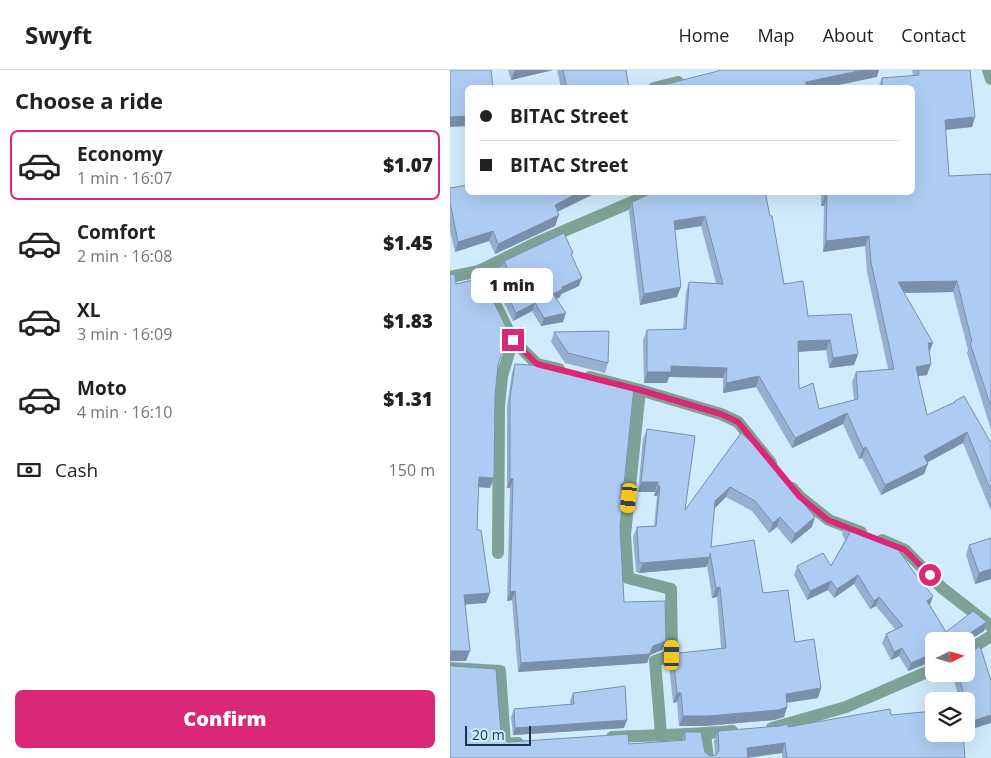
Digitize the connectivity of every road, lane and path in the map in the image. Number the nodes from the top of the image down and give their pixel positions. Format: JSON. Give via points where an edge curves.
{"nodes":[{"id":1,"x":988,"y":70,"type":"edge"},
{"id":2,"x":690,"y":79,"type":"edge"},
{"id":3,"x":991,"y":79,"type":"edge"},
{"id":4,"x":666,"y":85,"type":"edge"},
{"id":5,"x":647,"y":195,"type":"edge"},
{"id":6,"x":479,"y":271,"type":"junction"},
{"id":7,"x":450,"y":277,"type":"edge"},
{"id":8,"x":513,"y":340,"type":"junction"},
{"id":9,"x":640,"y":390,"type":"junction"},
{"id":10,"x":498,"y":553,"type":"dead end"},
{"id":11,"x":991,"y":626,"type":"edge"},
{"id":12,"x":991,"y":636,"type":"edge"},
{"id":13,"x":975,"y":646,"type":"edge"},
{"id":14,"x":450,"y":668,"type":"edge"},
{"id":15,"x":925,"y":673,"type":"edge"},
{"id":16,"x":758,"y":729,"type":"edge"},
{"id":17,"x":740,"y":731,"type":"edge"},
{"id":18,"x":662,"y":734,"type":"junction"},
{"id":19,"x":705,"y":734,"type":"junction"},
{"id":20,"x":604,"y":738,"type":"edge"},
{"id":21,"x":528,"y":742,"type":"edge"},
{"id":22,"x":708,"y":758,"type":"edge"}],
"edges":[{"from":1,"to":3,"type":"street"},
{"from":2,"to":4,"type":"street"},
{"from":5,"to":6,"type":"street"},
{"from":6,"to":7,"type":"street"},
{"from":6,"to":8,"type":"street"},
{"from":8,"to":9,"type":"street","via":[[537,364]]},
{"from":8,"to":10,"type":"street","via":[[502,376],[499,407]]},
{"from":9,"to":11,"type":"street","via":[[738,422],[800,497],[828,520],[905,550],[942,588]]},
{"from":9,"to":18,"type":"street","via":[[625,535],[628,578],[671,589],[672,655],[655,661]]},
{"from":12,"to":13,"type":"street"},
{"from":14,"to":21,"type":"street","via":[[500,671],[505,744]]},
{"from":15,"to":16,"type":"street","via":[[846,707],[776,728]]},
{"from":17,"to":19,"type":"street"},
{"from":18,"to":19,"type":"street"},
{"from":18,"to":20,"type":"street"},
{"from":19,"to":22,"type":"street"}]}
